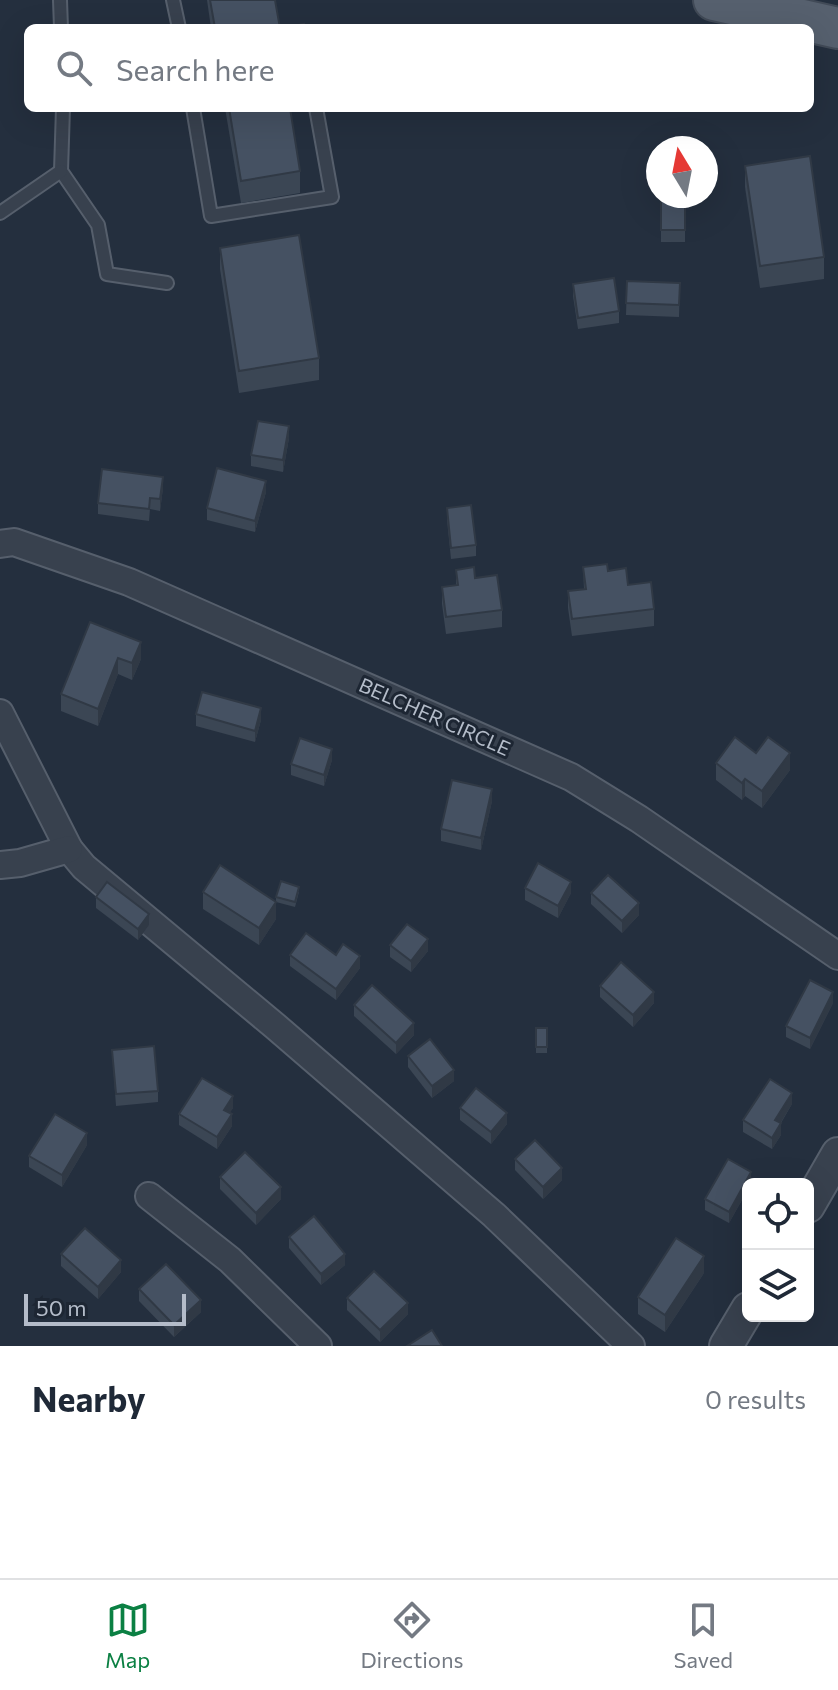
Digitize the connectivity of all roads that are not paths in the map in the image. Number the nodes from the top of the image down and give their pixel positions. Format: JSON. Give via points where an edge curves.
{"nodes":[{"id":1,"x":60,"y":0,"type":"edge"},
{"id":2,"x":173,"y":0,"type":"edge"},
{"id":3,"x":714,"y":0,"type":"edge"},
{"id":4,"x":61,"y":24,"type":"edge"},
{"id":5,"x":178,"y":24,"type":"edge"},
{"id":6,"x":838,"y":28,"type":"edge"},
{"id":7,"x":63,"y":112,"type":"edge"},
{"id":8,"x":194,"y":112,"type":"edge"},
{"id":9,"x":317,"y":112,"type":"edge"},
{"id":10,"x":61,"y":171,"type":"junction"},
{"id":11,"x":0,"y":213,"type":"edge"},
{"id":12,"x":167,"y":283,"type":"dead end"},
{"id":13,"x":0,"y":544,"type":"edge"},
{"id":14,"x":0,"y":713,"type":"edge"},
{"id":15,"x":69,"y":849,"type":"junction"},
{"id":16,"x":0,"y":865,"type":"edge"},
{"id":17,"x":838,"y":956,"type":"edge"},
{"id":18,"x":838,"y":1154,"type":"edge"},
{"id":19,"x":149,"y":1196,"type":"dead end"},
{"id":20,"x":814,"y":1196,"type":"edge"},
{"id":21,"x":742,"y":1319,"type":"edge"},
{"id":22,"x":318,"y":1346,"type":"edge"},
{"id":23,"x":631,"y":1346,"type":"edge"},
{"id":24,"x":726,"y":1346,"type":"edge"}],
"edges":[{"from":1,"to":4,"type":"lane"},
{"from":2,"to":5,"type":"lane"},
{"from":3,"to":6,"type":"main road"},
{"from":7,"to":10,"type":"lane"},
{"from":8,"to":9,"type":"lane","via":[[211,216],[332,197]]},
{"from":10,"to":11,"type":"lane"},
{"from":10,"to":12,"type":"lane","via":[[98,225],[107,274]]},
{"from":13,"to":17,"type":"street","name":"BELCHER CIRCLE","via":[[14,542],[129,582],[571,777]]},
{"from":14,"to":15,"type":"street"},
{"from":15,"to":16,"type":"street"},
{"from":15,"to":23,"type":"street","via":[[494,1215]]},
{"from":18,"to":20,"type":"street"},
{"from":19,"to":22,"type":"street","via":[[230,1260]]},
{"from":21,"to":24,"type":"street"}]}
